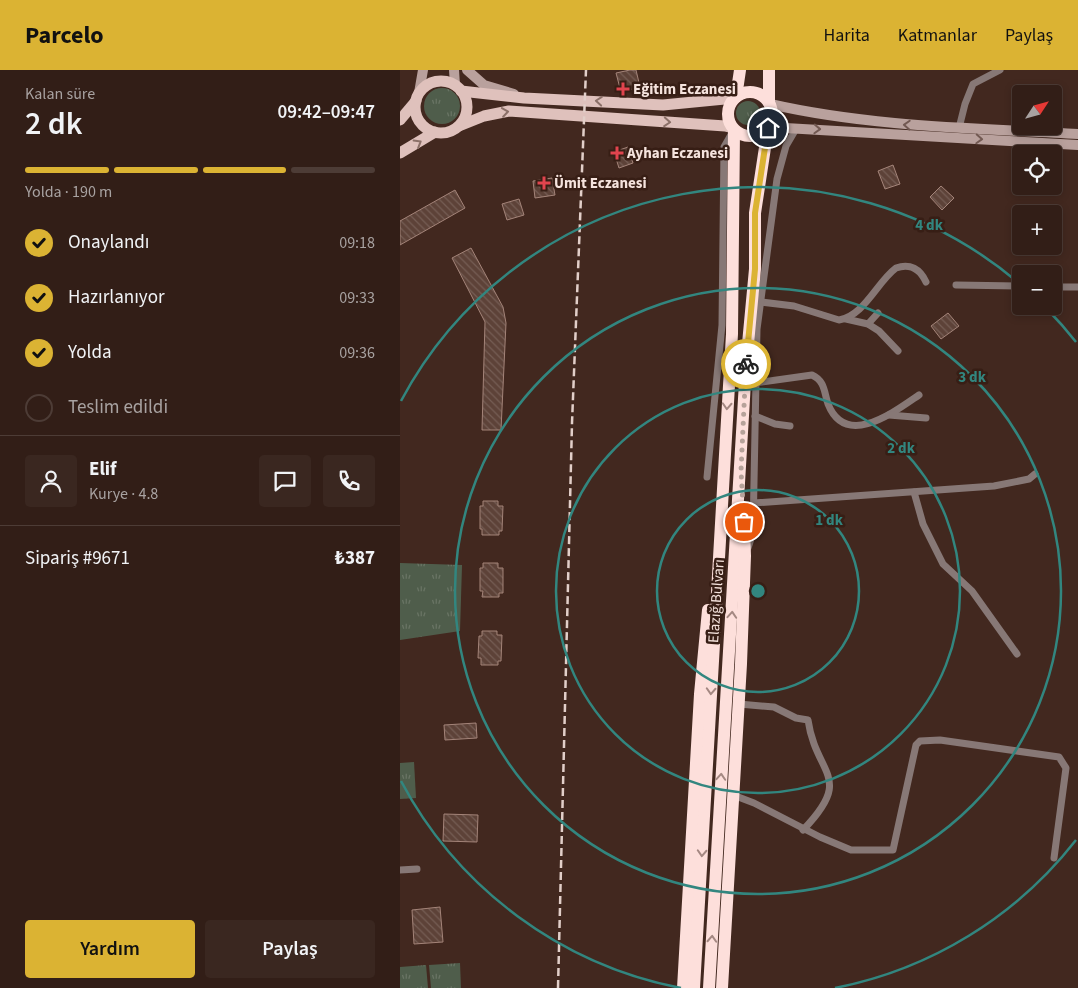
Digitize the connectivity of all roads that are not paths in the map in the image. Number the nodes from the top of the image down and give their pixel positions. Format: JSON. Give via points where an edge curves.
{"nodes":[{"id":1,"x":424,"y":70,"type":"edge"},
{"id":2,"x":454,"y":70,"type":"edge"},
{"id":3,"x":467,"y":70,"type":"edge"},
{"id":4,"x":740,"y":70,"type":"edge"},
{"id":5,"x":769,"y":70,"type":"edge"},
{"id":6,"x":1000,"y":70,"type":"edge"},
{"id":7,"x":458,"y":88,"type":"junction"},
{"id":8,"x":418,"y":97,"type":"junction"},
{"id":9,"x":735,"y":97,"type":"junction"},
{"id":10,"x":524,"y":98,"type":"junction"},
{"id":11,"x":769,"y":103,"type":"junction"},
{"id":12,"x":400,"y":120,"type":"edge"},
{"id":13,"x":458,"y":126,"type":"junction"},
{"id":14,"x":768,"y":128,"type":"junction"},
{"id":15,"x":959,"y":128,"type":"junction"},
{"id":16,"x":796,"y":129,"type":"junction"},
{"id":17,"x":734,"y":130,"type":"junction"},
{"id":18,"x":436,"y":132,"type":"junction"},
{"id":19,"x":1078,"y":134,"type":"edge"},
{"id":20,"x":1078,"y":145,"type":"edge"},
{"id":21,"x":400,"y":153,"type":"edge"},
{"id":22,"x":926,"y":282,"type":"dead end"},
{"id":23,"x":956,"y":285,"type":"dead end"},
{"id":24,"x":1012,"y":286,"type":"edge"},
{"id":25,"x":1062,"y":287,"type":"edge"},
{"id":26,"x":1078,"y":287,"type":"edge"},
{"id":27,"x":760,"y":302,"type":"junction"},
{"id":28,"x":878,"y":313,"type":"dead end"},
{"id":29,"x":846,"y":319,"type":"junction"},
{"id":30,"x":868,"y":324,"type":"junction"},
{"id":31,"x":898,"y":351,"type":"dead end"},
{"id":32,"x":755,"y":383,"type":"junction"},
{"id":33,"x":919,"y":395,"type":"dead end"},
{"id":34,"x":889,"y":415,"type":"junction"},
{"id":35,"x":755,"y":416,"type":"junction"},
{"id":36,"x":926,"y":418,"type":"dead end"},
{"id":37,"x":790,"y":426,"type":"dead end"},
{"id":38,"x":741,"y":471,"type":"junction"},
{"id":39,"x":1035,"y":474,"type":"dead end"},
{"id":40,"x":707,"y":477,"type":"dead end"},
{"id":41,"x":914,"y":492,"type":"junction"},
{"id":42,"x":754,"y":504,"type":"junction"},
{"id":43,"x":718,"y":556,"type":"junction"},
{"id":44,"x":746,"y":556,"type":"junction"},
{"id":45,"x":1017,"y":654,"type":"dead end"},
{"id":46,"x":739,"y":704,"type":"junction"},
{"id":47,"x":732,"y":795,"type":"junction"},
{"id":48,"x":803,"y":830,"type":"junction"},
{"id":49,"x":1054,"y":858,"type":"dead end"},
{"id":50,"x":417,"y":869,"type":"dead end"},
{"id":51,"x":400,"y":870,"type":"edge"},
{"id":52,"x":683,"y":988,"type":"edge"},
{"id":53,"x":694,"y":988,"type":"edge"},
{"id":54,"x":709,"y":988,"type":"edge"},
{"id":55,"x":722,"y":988,"type":"edge"}],
"edges":[{"from":1,"to":8,"type":"main road"},
{"from":2,"to":7,"type":"main road"},
{"from":3,"to":10,"type":"main road","via":[[484,85]]},
{"from":4,"to":9,"type":"highway"},
{"from":5,"to":11,"type":"highway"},
{"from":6,"to":15,"type":"street","via":[[973,84]]},
{"from":7,"to":8,"type":"main road","via":[[448,82],[432,83]]},
{"from":7,"to":10,"type":"main road"},
{"from":7,"to":13,"type":"main road","via":[[467,105],[464,120]]},
{"from":8,"to":12,"type":"main road"},
{"from":8,"to":18,"type":"main road","via":[[415,109],[422,124]]},
{"from":9,"to":10,"type":"main road","one_way":true,"via":[[663,105]]},
{"from":9,"to":11,"type":"highway","via":[[750,92],[764,97]]},
{"from":9,"to":17,"type":"highway","via":[[728,109]]},
{"from":11,"to":14,"type":"highway","via":[[772,116]]},
{"from":15,"to":11,"type":"main road","one_way":true,"via":[[894,124],[807,112]]},
{"from":13,"to":17,"type":"main road","one_way":true,"via":[[509,111],[725,126]]},
{"from":13,"to":18,"type":"main road","via":[[452,131]]},
{"from":14,"to":16,"type":"main road"},
{"from":14,"to":17,"type":"highway","via":[[748,137]]},
{"from":14,"to":38,"type":"highway","name":"Elazığ Bulvarı","via":[[755,213],[755,269]]},
{"from":15,"to":19,"type":"main road"},
{"from":16,"to":20,"type":"main road","one_way":true},
{"from":16,"to":27,"type":"street","via":[[786,146],[777,178]]},
{"from":17,"to":40,"type":"street","via":[[724,147],[722,325]]},
{"from":17,"to":43,"type":"highway","name":"Elazığ Bulvarı","one_way":true,"via":[[732,334]]},
{"from":21,"to":18,"type":"main road","one_way":true},
{"from":22,"to":29,"type":"street","via":[[914,267],[904,265],[896,268]]},
{"from":23,"to":24,"type":"street"},
{"from":25,"to":26,"type":"street"},
{"from":27,"to":29,"type":"street","via":[[794,306],[839,320]]},
{"from":27,"to":32,"type":"street"},
{"from":28,"to":30,"type":"street"},
{"from":29,"to":30,"type":"street"},
{"from":30,"to":31,"type":"street"},
{"from":32,"to":34,"type":"street","via":[[812,375],[818,378],[836,419],[844,425],[876,421]]},
{"from":32,"to":35,"type":"street"},
{"from":33,"to":34,"type":"street"},
{"from":34,"to":36,"type":"street"},
{"from":35,"to":37,"type":"street"},
{"from":35,"to":42,"type":"street"},
{"from":38,"to":44,"type":"highway"},
{"from":54,"to":38,"type":"highway","name":"Elazığ Bulvarı","one_way":true},
{"from":39,"to":41,"type":"street","via":[[1029,479],[994,486]]},
{"from":41,"to":42,"type":"street"},
{"from":41,"to":45,"type":"street","via":[[923,524],[943,564],[972,591]]},
{"from":42,"to":44,"type":"street","via":[[753,534]]},
{"from":43,"to":52,"type":"highway","via":[[706,620],[700,694]]},
{"from":43,"to":53,"type":"highway","name":"Elazığ Bulvarı","one_way":true},
{"from":44,"to":46,"type":"highway"},
{"from":46,"to":47,"type":"highway"},
{"from":46,"to":48,"type":"street","via":[[774,707],[808,720],[811,739],[831,784],[826,802]]},
{"from":47,"to":48,"type":"street","via":[[754,803]]},
{"from":47,"to":55,"type":"highway"},
{"from":48,"to":49,"type":"street","via":[[851,850],[893,850],[916,745],[926,740],[940,740],[1059,757],[1066,768]]},
{"from":50,"to":51,"type":"street"}]}
